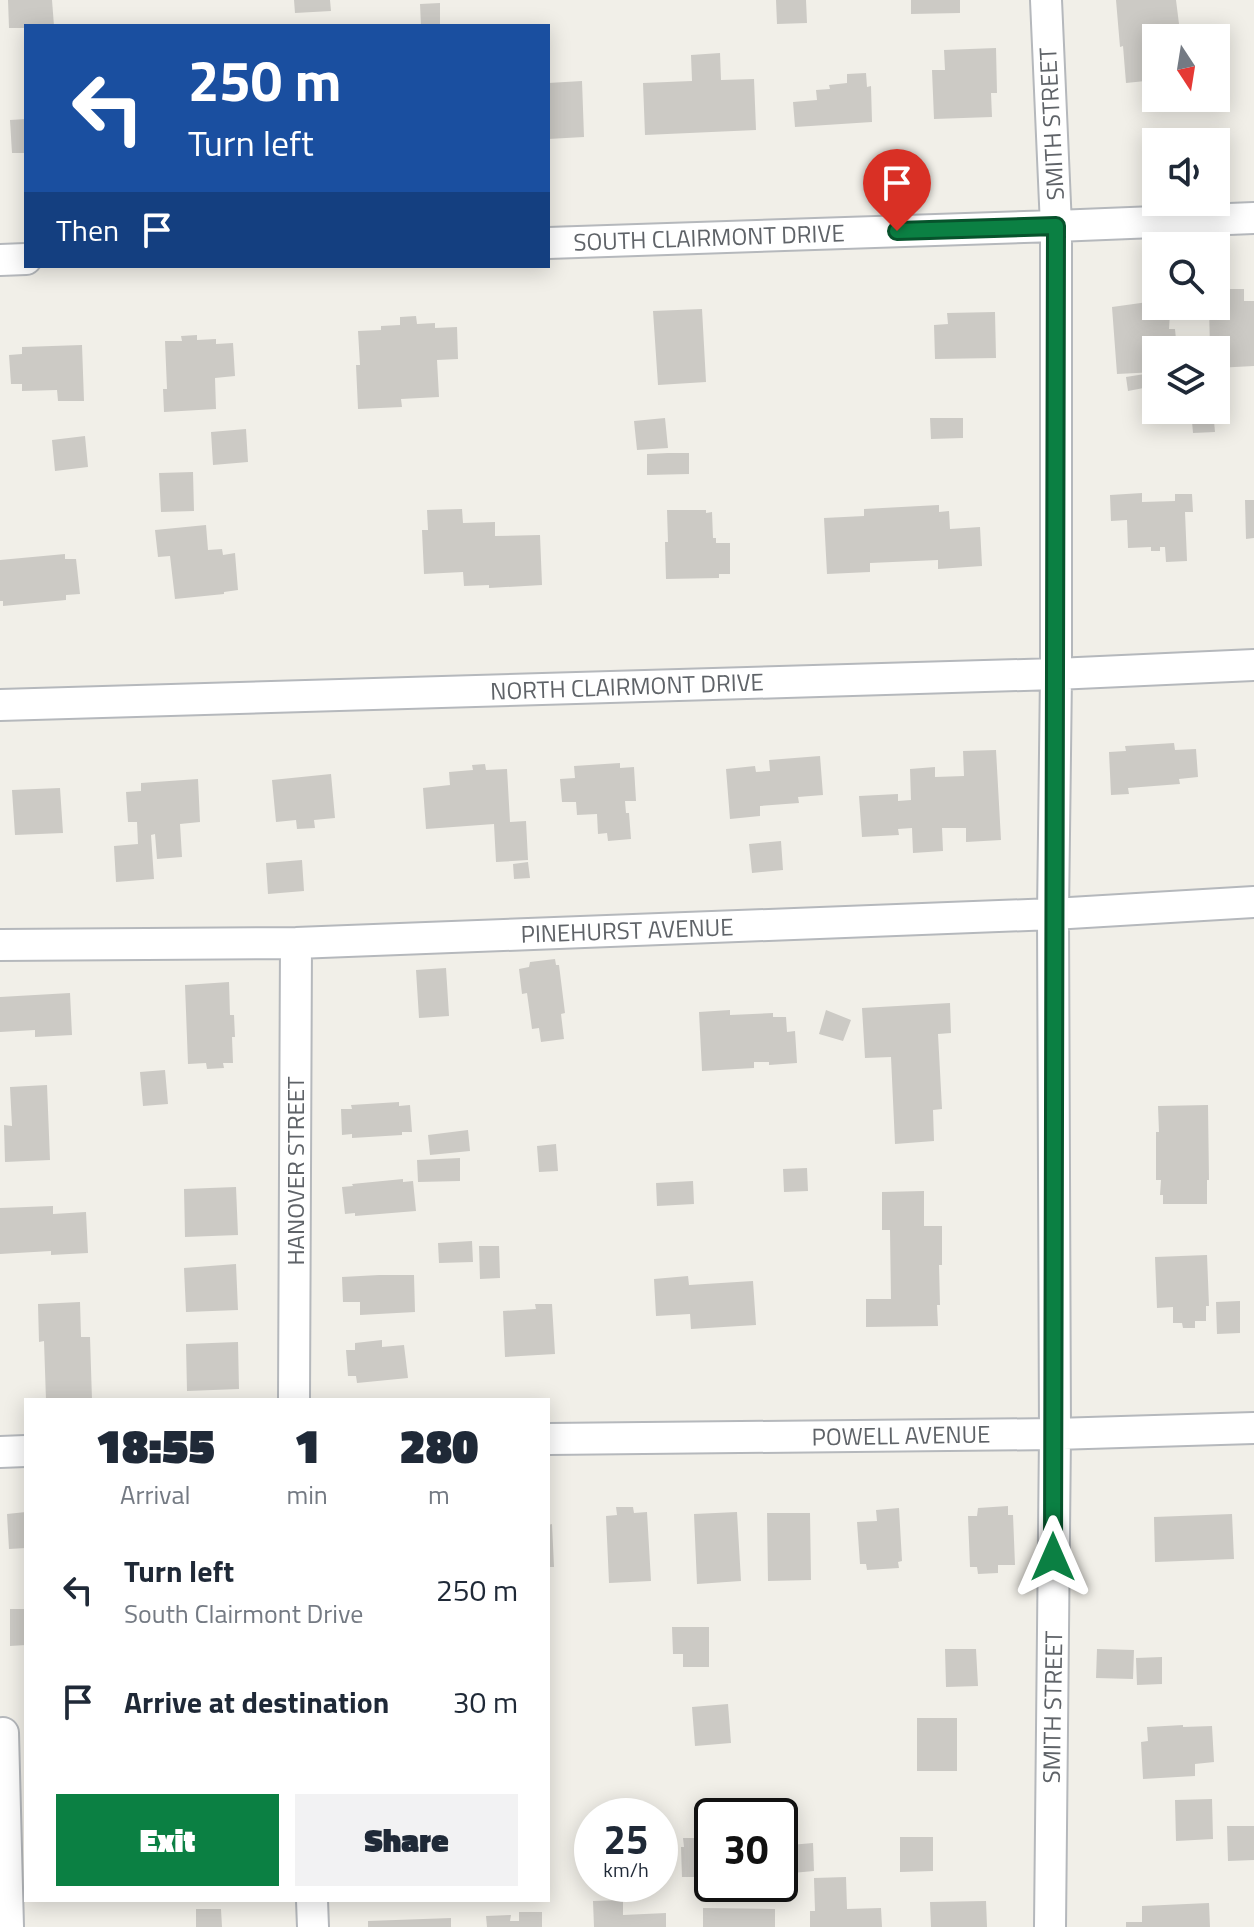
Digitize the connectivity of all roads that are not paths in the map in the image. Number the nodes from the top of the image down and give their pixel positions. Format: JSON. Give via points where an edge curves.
{"nodes":[{"id":1,"x":1046,"y":0,"type":"edge"},
{"id":2,"x":1254,"y":218,"type":"edge"},
{"id":3,"x":1056,"y":226,"type":"junction"},
{"id":4,"x":550,"y":243,"type":"edge"},
{"id":5,"x":24,"y":259,"type":"edge"},
{"id":6,"x":0,"y":260,"type":"edge"},
{"id":7,"x":1254,"y":665,"type":"edge"},
{"id":8,"x":1056,"y":674,"type":"junction"},
{"id":9,"x":0,"y":705,"type":"edge"},
{"id":10,"x":1254,"y":902,"type":"edge"},
{"id":11,"x":1053,"y":914,"type":"junction"},
{"id":12,"x":296,"y":943,"type":"junction"},
{"id":13,"x":0,"y":945,"type":"edge"},
{"id":14,"x":294,"y":1398,"type":"edge"},
{"id":15,"x":1254,"y":1428,"type":"edge"},
{"id":16,"x":1055,"y":1434,"type":"junction"},
{"id":17,"x":550,"y":1439,"type":"edge"},
{"id":18,"x":24,"y":1451,"type":"edge"},
{"id":19,"x":0,"y":1452,"type":"edge"},
{"id":20,"x":10,"y":1733,"type":"edge"},
{"id":21,"x":312,"y":1902,"type":"edge"},
{"id":22,"x":8,"y":1927,"type":"edge"},
{"id":23,"x":313,"y":1927,"type":"edge"},
{"id":24,"x":1050,"y":1927,"type":"edge"}],
"edges":[{"from":1,"to":3,"type":"street","name":"SMITH STREET"},
{"from":2,"to":3,"type":"street","name":"SOUTH CLAIRMONT DRIVE"},
{"from":3,"to":4,"type":"street","name":"SOUTH CLAIRMONT DRIVE"},
{"from":3,"to":8,"type":"street","name":"SMITH STREET"},
{"from":5,"to":6,"type":"street"},
{"from":7,"to":8,"type":"street","name":"NORTH CLAIRMONT DRIVE"},
{"from":8,"to":9,"type":"street","name":"NORTH CLAIRMONT DRIVE"},
{"from":8,"to":11,"type":"street","name":"SMITH STREET"},
{"from":10,"to":11,"type":"street","name":"PINEHURST AVENUE"},
{"from":11,"to":12,"type":"street","name":"PINEHURST AVENUE"},
{"from":11,"to":16,"type":"street","name":"SMITH STREET"},
{"from":12,"to":13,"type":"street","name":"PINEHURST AVENUE"},
{"from":12,"to":14,"type":"street","name":"HANOVER STREET"},
{"from":15,"to":16,"type":"street","name":"POWELL AVENUE"},
{"from":16,"to":17,"type":"street","name":"POWELL AVENUE"},
{"from":16,"to":24,"type":"street","name":"SMITH STREET"},
{"from":18,"to":19,"type":"street"},
{"from":20,"to":22,"type":"street"},
{"from":21,"to":23,"type":"street"}]}
